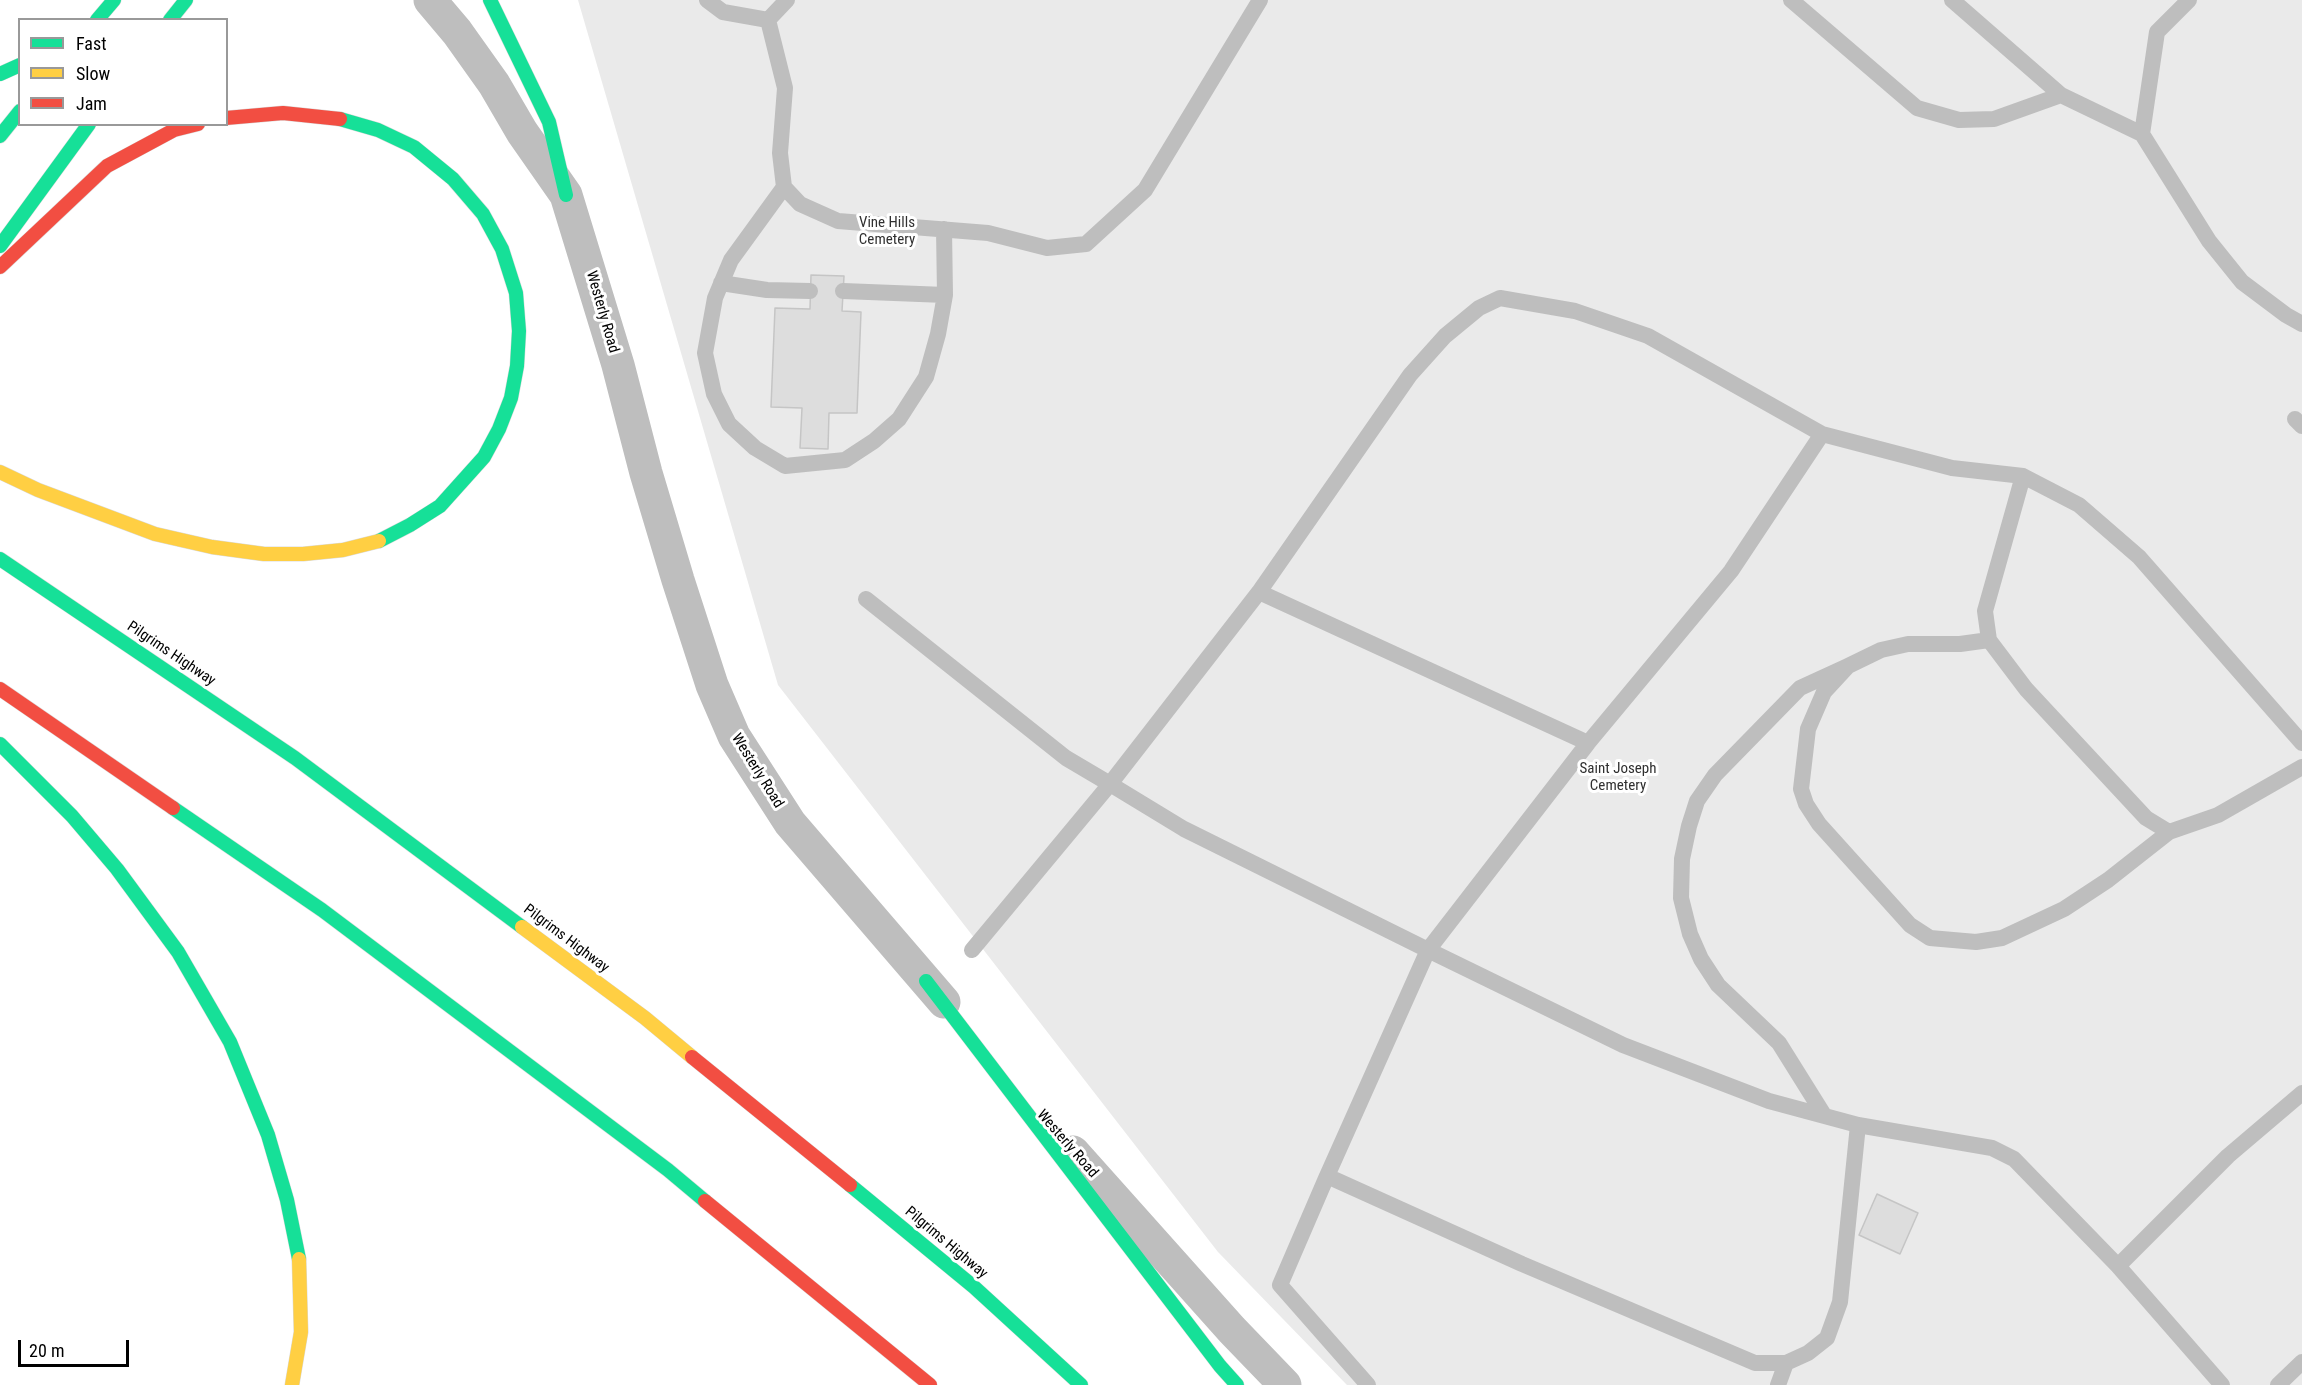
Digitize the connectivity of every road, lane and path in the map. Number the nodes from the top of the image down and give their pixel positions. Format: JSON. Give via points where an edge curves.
{"nodes":[{"id":1,"x":114,"y":0,"type":"edge"},
{"id":2,"x":186,"y":0,"type":"edge"},
{"id":3,"x":430,"y":0,"type":"edge"},
{"id":4,"x":490,"y":0,"type":"edge"},
{"id":5,"x":707,"y":0,"type":"edge"},
{"id":6,"x":787,"y":0,"type":"edge"},
{"id":7,"x":1260,"y":0,"type":"edge"},
{"id":8,"x":1791,"y":0,"type":"edge"},
{"id":9,"x":1952,"y":0,"type":"edge"},
{"id":10,"x":2189,"y":0,"type":"edge"},
{"id":11,"x":99,"y":18,"type":"edge"},
{"id":12,"x":172,"y":18,"type":"edge"},
{"id":13,"x":768,"y":20,"type":"junction"},
{"id":14,"x":18,"y":66,"type":"edge"},
{"id":15,"x":0,"y":74,"type":"edge"},
{"id":16,"x":2061,"y":95,"type":"junction"},
{"id":17,"x":18,"y":114,"type":"edge"},
{"id":18,"x":228,"y":118,"type":"edge"},
{"id":19,"x":88,"y":126,"type":"edge"},
{"id":20,"x":190,"y":126,"type":"edge"},
{"id":21,"x":2142,"y":134,"type":"junction"},
{"id":22,"x":0,"y":136,"type":"edge"},
{"id":23,"x":784,"y":187,"type":"junction"},
{"id":24,"x":566,"y":195,"type":"junction"},
{"id":25,"x":944,"y":230,"type":"junction"},
{"id":26,"x":0,"y":246,"type":"edge"},
{"id":27,"x":0,"y":267,"type":"edge"},
{"id":28,"x":721,"y":283,"type":"junction"},
{"id":29,"x":810,"y":291,"type":"dead end"},
{"id":30,"x":843,"y":291,"type":"dead end"},
{"id":31,"x":945,"y":295,"type":"junction"},
{"id":32,"x":2302,"y":324,"type":"edge"},
{"id":33,"x":1822,"y":434,"type":"junction"},
{"id":34,"x":0,"y":472,"type":"edge"},
{"id":35,"x":2023,"y":476,"type":"junction"},
{"id":36,"x":0,"y":559,"type":"edge"},
{"id":37,"x":1259,"y":592,"type":"junction"},
{"id":38,"x":866,"y":599,"type":"dead end"},
{"id":39,"x":1989,"y":640,"type":"junction"},
{"id":40,"x":1848,"y":666,"type":"junction"},
{"id":41,"x":0,"y":689,"type":"edge"},
{"id":42,"x":1588,"y":743,"type":"junction"},
{"id":43,"x":2302,"y":743,"type":"edge"},
{"id":44,"x":0,"y":744,"type":"edge"},
{"id":45,"x":2302,"y":767,"type":"edge"},
{"id":46,"x":1110,"y":784,"type":"junction"},
{"id":47,"x":2169,"y":832,"type":"junction"},
{"id":48,"x":972,"y":950,"type":"dead end"},
{"id":49,"x":1428,"y":950,"type":"junction"},
{"id":50,"x":926,"y":981,"type":"junction"},
{"id":51,"x":2302,"y":1093,"type":"edge"},
{"id":52,"x":1824,"y":1115,"type":"junction"},
{"id":53,"x":1858,"y":1125,"type":"junction"},
{"id":54,"x":1327,"y":1176,"type":"junction"},
{"id":55,"x":2118,"y":1266,"type":"junction"},
{"id":56,"x":2302,"y":1362,"type":"edge"},
{"id":57,"x":1786,"y":1363,"type":"junction"},
{"id":58,"x":292,"y":1385,"type":"edge"},
{"id":59,"x":930,"y":1385,"type":"edge"},
{"id":60,"x":1082,"y":1385,"type":"edge"},
{"id":61,"x":1237,"y":1385,"type":"edge"},
{"id":62,"x":1285,"y":1385,"type":"edge"},
{"id":63,"x":1368,"y":1385,"type":"edge"},
{"id":64,"x":1778,"y":1385,"type":"edge"},
{"id":65,"x":2222,"y":1385,"type":"edge"},
{"id":66,"x":2278,"y":1385,"type":"edge"}],
"edges":[{"from":1,"to":11,"type":"main road"},
{"from":2,"to":12,"type":"main road"},
{"from":3,"to":24,"type":"street","name":"Westerly Road","via":[[494,84]]},
{"from":4,"to":24,"type":"main road","via":[[549,122]]},
{"from":5,"to":13,"type":"lane","via":[[723,12]]},
{"from":6,"to":13,"type":"lane"},
{"from":7,"to":25,"type":"lane","via":[[1145,190],[1086,244],[1047,248],[988,233]]},
{"from":8,"to":16,"type":"lane","via":[[1917,108],[1959,120],[1994,119]]},
{"from":9,"to":16,"type":"lane"},
{"from":10,"to":21,"type":"lane","via":[[2157,32]]},
{"from":13,"to":23,"type":"lane","via":[[785,88],[780,153]]},
{"from":14,"to":15,"type":"main road"},
{"from":16,"to":21,"type":"lane"},
{"from":17,"to":22,"type":"main road"},
{"from":18,"to":34,"type":"main road","via":[[283,113],[335,117],[378,130],[414,147],[453,179],[483,214],[502,249],[516,292],[519,331],[511,398],[484,457],[440,506],[410,525],[382,540],[343,550],[303,554],[212,547],[155,534]]},
{"from":19,"to":26,"type":"main road"},
{"from":20,"to":27,"type":"main road","via":[[174,130],[107,166]]},
{"from":21,"to":32,"type":"lane","via":[[2209,241],[2242,282]]},
{"from":23,"to":25,"type":"lane","via":[[800,204],[838,221]]},
{"from":23,"to":28,"type":"lane","via":[[730,260]]},
{"from":24,"to":50,"type":"street","name":"Westerly Road","via":[[678,580],[712,685],[734,736],[790,823]]},
{"from":25,"to":31,"type":"lane"},
{"from":28,"to":29,"type":"lane"},
{"from":28,"to":31,"type":"lane","via":[[705,353],[714,394],[729,424],[755,448],[785,466],[845,460],[899,419],[926,377]]},
{"from":30,"to":31,"type":"lane"},
{"from":33,"to":35,"type":"lane","via":[[1952,468]]},
{"from":33,"to":37,"type":"lane","via":[[1648,336],[1575,311],[1500,298],[1479,308],[1445,336],[1410,375]]},
{"from":33,"to":42,"type":"lane","via":[[1731,571]]},
{"from":35,"to":39,"type":"lane","via":[[1985,611]]},
{"from":35,"to":43,"type":"lane","via":[[2079,505],[2139,556]]},
{"from":36,"to":60,"type":"main road","name":"Pilgrims Highway","via":[[294,758],[645,1018],[974,1287]]},
{"from":37,"to":42,"type":"lane"},
{"from":37,"to":46,"type":"lane"},
{"from":38,"to":46,"type":"lane","via":[[1066,758]]},
{"from":39,"to":40,"type":"lane","via":[[1908,644],[1881,650]]},
{"from":39,"to":47,"type":"lane","via":[[2026,689],[2146,818]]},
{"from":40,"to":47,"type":"lane","via":[[1824,692],[1808,729],[1801,789],[1819,824],[1910,925],[1930,938],[1976,942],[2002,938],[2064,909]]},
{"from":40,"to":52,"type":"lane","via":[[1800,688],[1715,775],[1697,801],[1682,859],[1681,898],[1701,959],[1718,985],[1779,1043]]},
{"from":41,"to":59,"type":"main road","via":[[351,931],[668,1170]]},
{"from":42,"to":49,"type":"lane"},
{"from":44,"to":58,"type":"main road","via":[[72,816],[117,869],[178,952],[230,1042],[268,1135],[287,1200],[300,1266],[301,1332]]},
{"from":45,"to":47,"type":"lane","via":[[2218,815]]},
{"from":46,"to":48,"type":"lane"},
{"from":46,"to":49,"type":"lane","via":[[1184,829]]},
{"from":49,"to":52,"type":"lane","via":[[1623,1045],[1769,1101]]},
{"from":49,"to":54,"type":"lane"},
{"from":50,"to":61,"type":"main road"},
{"from":50,"to":62,"type":"street","name":"Westerly Road","via":[[1184,1277]]},
{"from":51,"to":55,"type":"lane","via":[[2228,1156]]},
{"from":52,"to":53,"type":"lane"},
{"from":53,"to":55,"type":"lane","via":[[1992,1148],[2014,1159]]},
{"from":53,"to":57,"type":"lane","via":[[1840,1302],[1827,1338]]},
{"from":54,"to":57,"type":"lane","via":[[1755,1364]]},
{"from":54,"to":63,"type":"lane","via":[[1280,1286]]},
{"from":55,"to":65,"type":"lane"},
{"from":56,"to":66,"type":"lane"},
{"from":57,"to":64,"type":"lane"}]}
